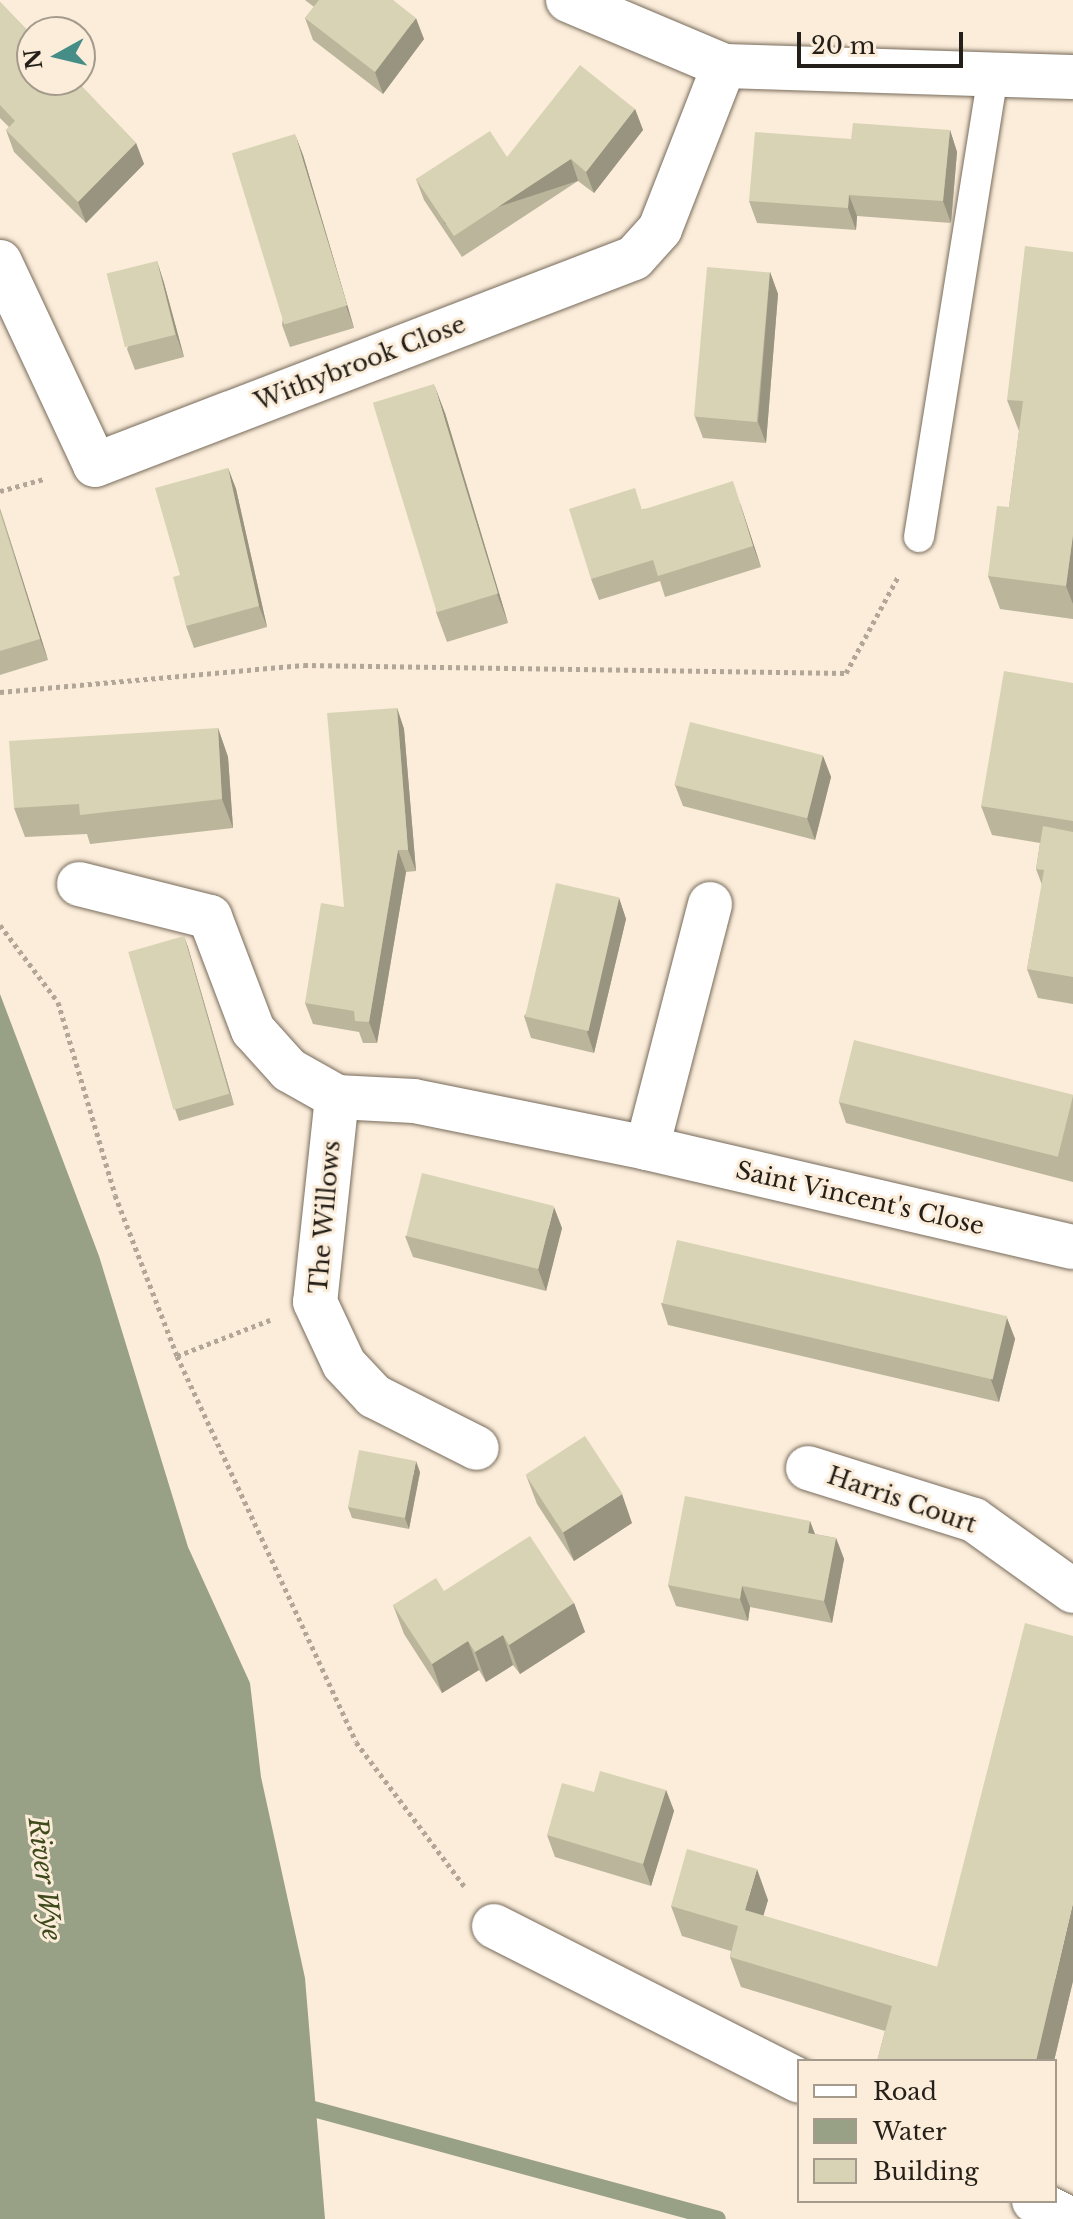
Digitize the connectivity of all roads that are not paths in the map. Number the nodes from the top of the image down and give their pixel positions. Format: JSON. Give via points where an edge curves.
{"nodes":[{"id":1,"x":568,"y":0,"type":"edge"},
{"id":2,"x":724,"y":66,"type":"junction"},
{"id":3,"x":994,"y":70,"type":"junction"},
{"id":4,"x":1073,"y":77,"type":"edge"},
{"id":5,"x":0,"y":262,"type":"edge"},
{"id":6,"x":919,"y":537,"type":"road end"},
{"id":7,"x":79,"y":884,"type":"dead end"},
{"id":8,"x":710,"y":904,"type":"dead end"},
{"id":9,"x":337,"y":1097,"type":"junction"},
{"id":10,"x":647,"y":1148,"type":"junction"},
{"id":11,"x":1073,"y":1247,"type":"edge"},
{"id":12,"x":477,"y":1448,"type":"dead end"},
{"id":13,"x":808,"y":1468,"type":"dead end"},
{"id":14,"x":1073,"y":1591,"type":"edge"},
{"id":15,"x":494,"y":1926,"type":"road end"},
{"id":16,"x":797,"y":2080,"type":"edge"},
{"id":17,"x":1038,"y":2203,"type":"edge"},
{"id":18,"x":1069,"y":2219,"type":"edge"}],
"edges":[{"from":1,"to":2,"type":"street"},
{"from":2,"to":3,"type":"street"},
{"from":2,"to":5,"type":"street","name":"Withybrook Close","via":[[660,229],[634,258],[95,465]]},
{"from":3,"to":4,"type":"street"},
{"from":3,"to":6,"type":"lane"},
{"from":7,"to":9,"type":"street","name":"Saint Vincent's Close","via":[[210,917],[253,1030],[289,1070]]},
{"from":8,"to":10,"type":"street"},
{"from":9,"to":10,"type":"street","name":"Saint Vincent's Close","via":[[414,1101]]},
{"from":9,"to":12,"type":"street","name":"The Willows","via":[[315,1302],[344,1364],[374,1396]]},
{"from":10,"to":11,"type":"street","name":"Saint Vincent's Close"},
{"from":13,"to":14,"type":"street","name":"Harris Court","via":[[974,1520]]},
{"from":15,"to":16,"type":"street"},
{"from":17,"to":18,"type":"street"}]}
